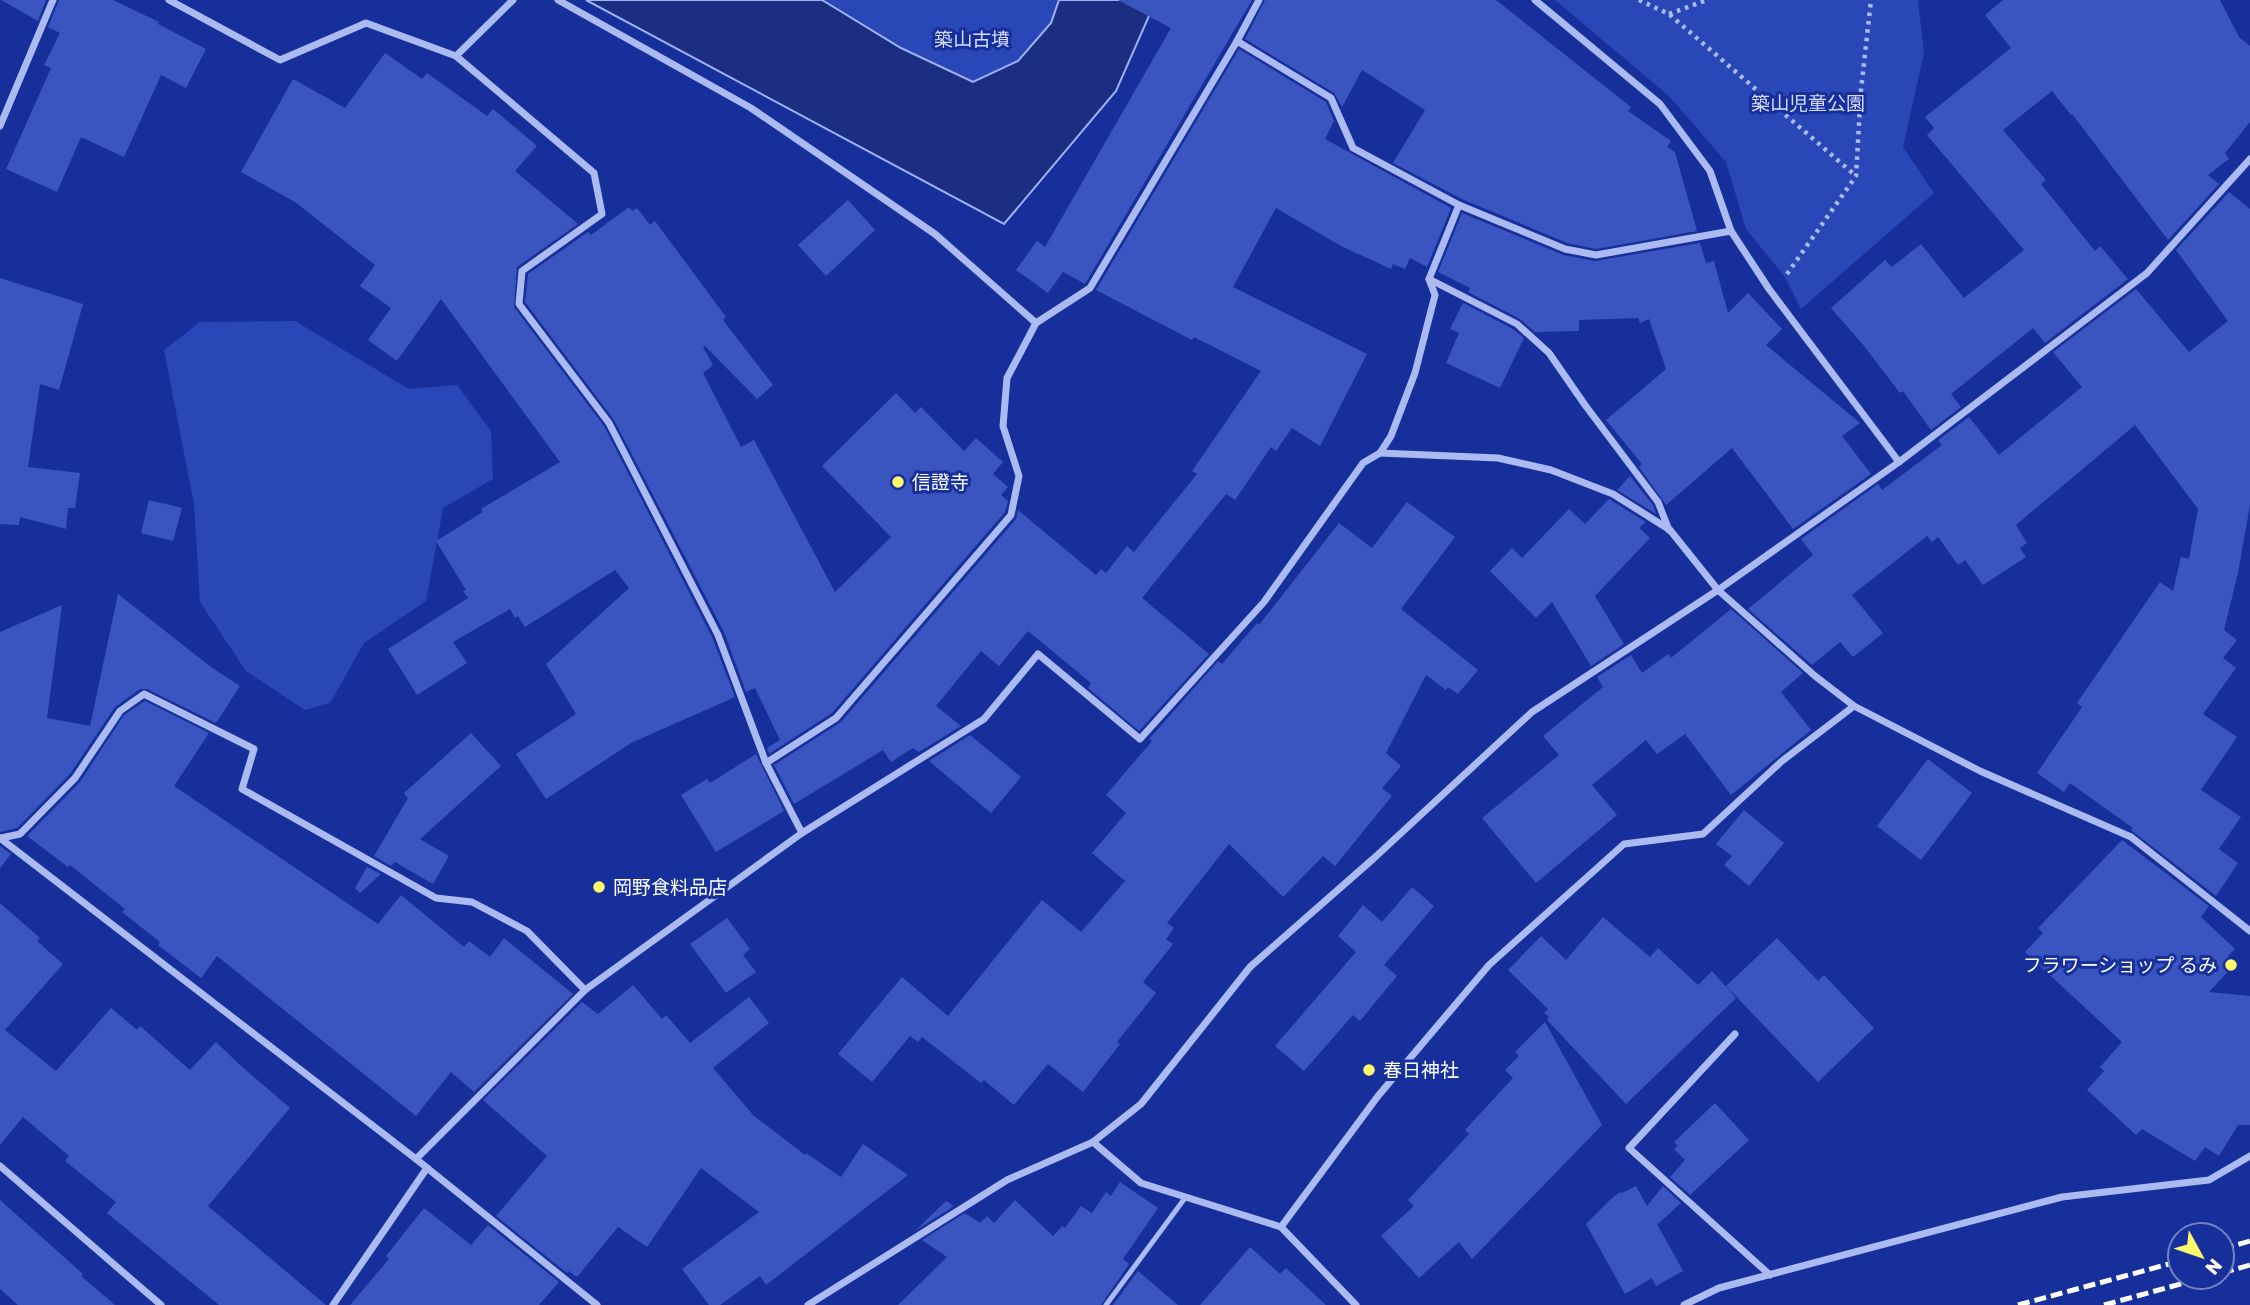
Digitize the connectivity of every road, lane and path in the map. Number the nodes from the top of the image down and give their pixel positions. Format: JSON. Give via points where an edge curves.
{"nodes":[{"id":1,"x":53,"y":0,"type":"edge"},
{"id":2,"x":169,"y":0,"type":"edge"},
{"id":3,"x":513,"y":0,"type":"edge"},
{"id":4,"x":558,"y":0,"type":"edge"},
{"id":5,"x":1259,"y":0,"type":"edge"},
{"id":6,"x":1535,"y":0,"type":"edge"},
{"id":7,"x":1639,"y":0,"type":"edge"},
{"id":8,"x":1707,"y":0,"type":"edge"},
{"id":9,"x":1871,"y":0,"type":"edge"},
{"id":10,"x":1669,"y":14,"type":"junction"},
{"id":11,"x":1237,"y":41,"type":"junction"},
{"id":12,"x":456,"y":56,"type":"junction"},
{"id":13,"x":0,"y":126,"type":"edge"},
{"id":14,"x":2250,"y":159,"type":"edge"},
{"id":15,"x":1856,"y":176,"type":"junction"},
{"id":16,"x":1459,"y":205,"type":"junction"},
{"id":17,"x":1731,"y":231,"type":"junction"},
{"id":18,"x":1429,"y":279,"type":"junction"},
{"id":19,"x":1769,"y":289,"type":"junction"},
{"id":20,"x":1036,"y":323,"type":"junction"},
{"id":21,"x":1380,"y":453,"type":"junction"},
{"id":22,"x":1899,"y":462,"type":"junction"},
{"id":23,"x":1670,"y":530,"type":"junction"},
{"id":24,"x":1718,"y":590,"type":"junction"},
{"id":25,"x":1854,"y":706,"type":"junction"},
{"id":26,"x":766,"y":763,"type":"junction"},
{"id":27,"x":802,"y":833,"type":"junction"},
{"id":28,"x":1,"y":838,"type":"edge"},
{"id":29,"x":2250,"y":931,"type":"edge"},
{"id":30,"x":585,"y":990,"type":"junction"},
{"id":31,"x":1735,"y":1034,"type":"dead end"},
{"id":32,"x":1093,"y":1142,"type":"junction"},
{"id":33,"x":2250,"y":1156,"type":"edge"},
{"id":34,"x":416,"y":1159,"type":"junction"},
{"id":35,"x":0,"y":1166,"type":"edge"},
{"id":36,"x":427,"y":1168,"type":"junction"},
{"id":37,"x":1185,"y":1198,"type":"junction"},
{"id":38,"x":1281,"y":1227,"type":"junction"},
{"id":39,"x":1770,"y":1275,"type":"junction"},
{"id":40,"x":161,"y":1305,"type":"edge"},
{"id":41,"x":332,"y":1305,"type":"edge"},
{"id":42,"x":597,"y":1305,"type":"edge"},
{"id":43,"x":808,"y":1305,"type":"edge"},
{"id":44,"x":1106,"y":1305,"type":"edge"},
{"id":45,"x":1356,"y":1305,"type":"edge"},
{"id":46,"x":1684,"y":1305,"type":"edge"}],
"edges":[{"from":1,"to":13,"type":"street"},
{"from":2,"to":12,"type":"street","via":[[280,60],[366,23]]},
{"from":3,"to":12,"type":"street"},
{"from":4,"to":20,"type":"street","via":[[751,108],[935,234]]},
{"from":5,"to":11,"type":"street"},
{"from":6,"to":17,"type":"street","via":[[1660,104],[1710,171]]},
{"from":7,"to":10,"type":"path"},
{"from":8,"to":10,"type":"path"},
{"from":9,"to":15,"type":"path"},
{"from":10,"to":15,"type":"path"},
{"from":11,"to":16,"type":"street","via":[[1331,98],[1353,148]]},
{"from":11,"to":20,"type":"street","via":[[1090,288]]},
{"from":12,"to":26,"type":"street","via":[[594,173],[601,214],[522,271],[519,304],[609,423],[718,635]]},
{"from":14,"to":22,"type":"street","via":[[2147,273]]},
{"from":15,"to":19,"type":"path","via":[[1785,277]]},
{"from":16,"to":17,"type":"street","via":[[1564,249],[1596,254]]},
{"from":16,"to":18,"type":"street"},
{"from":17,"to":19,"type":"street"},
{"from":18,"to":21,"type":"street","via":[[1435,295],[1415,373]]},
{"from":18,"to":23,"type":"street","via":[[1517,324],[1549,353],[1658,502]]},
{"from":19,"to":22,"type":"street"},
{"from":20,"to":26,"type":"street","via":[[1007,378],[1003,426],[1019,476],[1010,515],[836,718]]},
{"from":21,"to":23,"type":"street","via":[[1498,458],[1551,470],[1614,494]]},
{"from":21,"to":27,"type":"street","via":[[1363,463],[1264,602],[1140,739],[1038,654],[984,719]]},
{"from":22,"to":24,"type":"street"},
{"from":23,"to":24,"type":"street"},
{"from":24,"to":25,"type":"street"},
{"from":24,"to":32,"type":"street","via":[[1532,712],[1250,967],[1141,1104]]},
{"from":25,"to":29,"type":"street","via":[[1980,771],[2131,837]]},
{"from":25,"to":38,"type":"street","via":[[1782,761],[1703,834],[1624,844],[1489,965],[1378,1096]]},
{"from":26,"to":27,"type":"street"},
{"from":27,"to":30,"type":"street"},
{"from":28,"to":30,"type":"street","via":[[20,834],[75,778],[120,710],[144,694],[254,749],[242,789],[436,898],[472,902],[527,931]]},
{"from":28,"to":34,"type":"street"},
{"from":30,"to":34,"type":"street"},
{"from":31,"to":39,"type":"street","via":[[1629,1148]]},
{"from":32,"to":37,"type":"street","via":[[1141,1183]]},
{"from":32,"to":43,"type":"street","via":[[1007,1180]]},
{"from":33,"to":39,"type":"street","via":[[2209,1180],[2062,1197]]},
{"from":34,"to":36,"type":"street"},
{"from":35,"to":40,"type":"street"},
{"from":36,"to":41,"type":"street"},
{"from":36,"to":42,"type":"street"},
{"from":37,"to":38,"type":"street"},
{"from":37,"to":44,"type":"lane"},
{"from":38,"to":45,"type":"street"},
{"from":39,"to":46,"type":"street","via":[[1719,1288]]}]}
